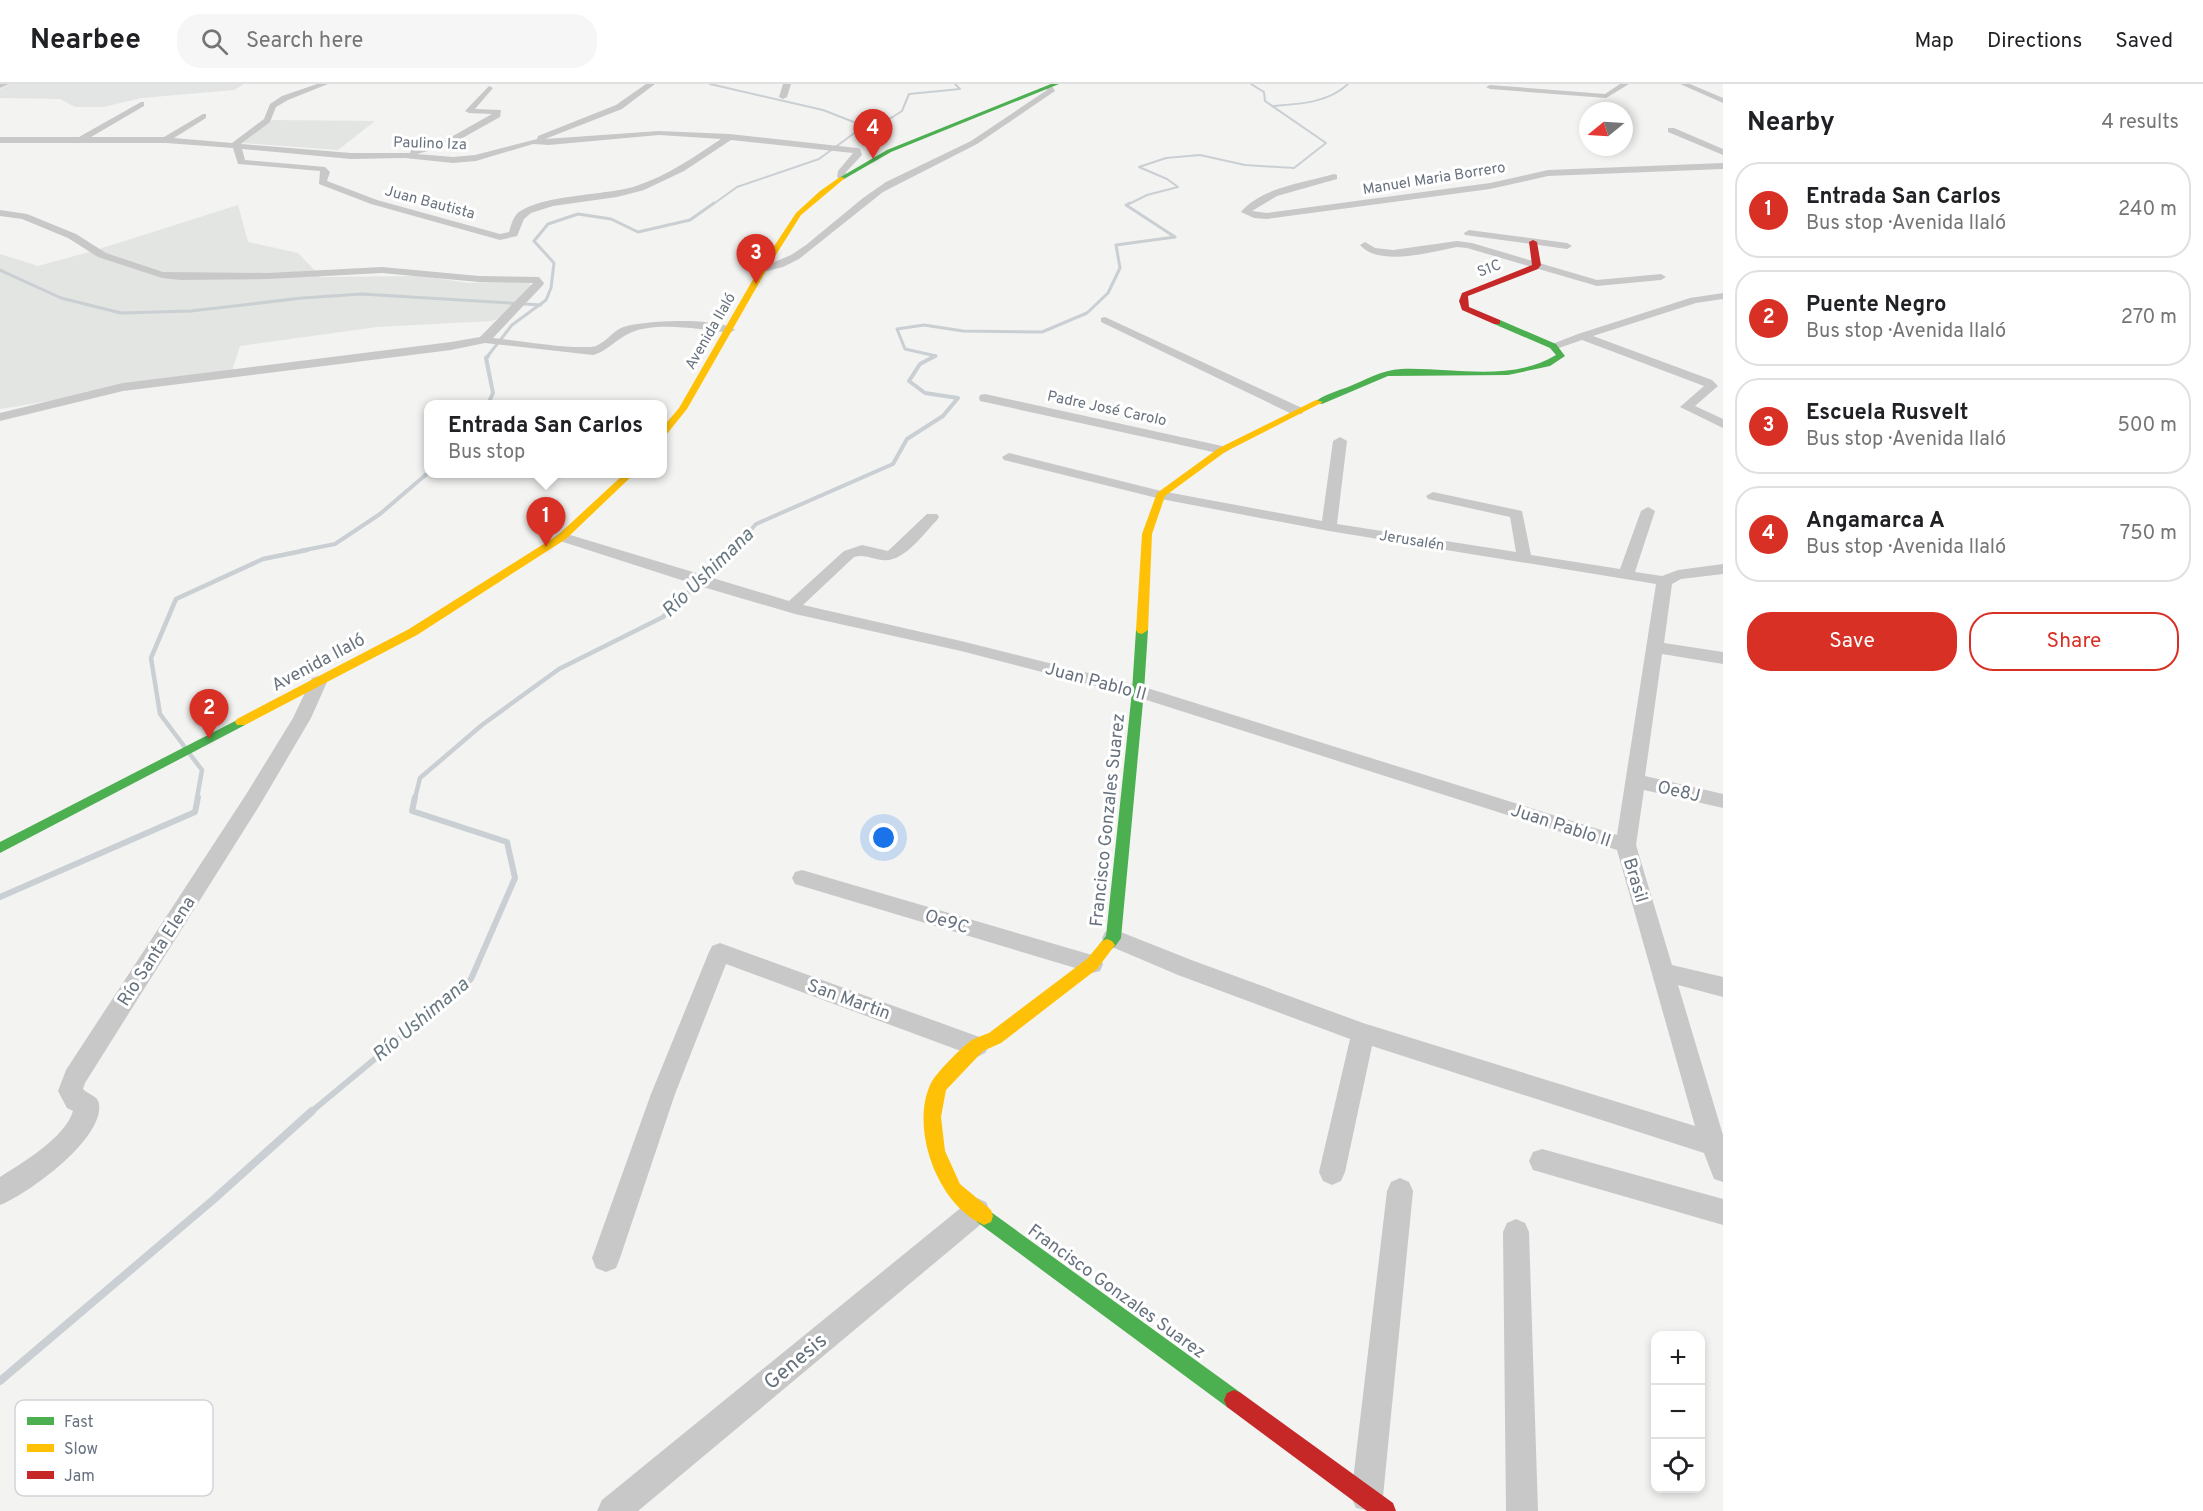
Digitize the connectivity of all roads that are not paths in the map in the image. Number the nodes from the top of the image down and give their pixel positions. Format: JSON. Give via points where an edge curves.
{"nodes":[{"id":1,"x":5,"y":84,"type":"edge"},
{"id":2,"x":324,"y":84,"type":"edge"},
{"id":3,"x":651,"y":84,"type":"edge"},
{"id":4,"x":787,"y":84,"type":"edge"},
{"id":5,"x":1495,"y":84,"type":"edge"},
{"id":6,"x":1625,"y":84,"type":"edge"},
{"id":7,"x":1684,"y":84,"type":"edge"},
{"id":8,"x":0,"y":86,"type":"edge"},
{"id":9,"x":1052,"y":86,"type":"edge"},
{"id":10,"x":489,"y":88,"type":"dead end"},
{"id":11,"x":783,"y":97,"type":"dead end"},
{"id":12,"x":1723,"y":100,"type":"edge"},
{"id":13,"x":141,"y":104,"type":"dead end"},
{"id":14,"x":203,"y":116,"type":"dead end"},
{"id":15,"x":1671,"y":130,"type":"dead end"},
{"id":16,"x":729,"y":137,"type":"junction"},
{"id":17,"x":81,"y":140,"type":"junction"},
{"id":18,"x":166,"y":140,"type":"junction"},
{"id":19,"x":1,"y":141,"type":"edge"},
{"id":20,"x":533,"y":141,"type":"junction"},
{"id":21,"x":236,"y":146,"type":"junction"},
{"id":22,"x":1723,"y":152,"type":"edge"},
{"id":23,"x":405,"y":155,"type":"junction"},
{"id":24,"x":1723,"y":166,"type":"edge"},
{"id":25,"x":842,"y":177,"type":"junction"},
{"id":26,"x":1334,"y":177,"type":"dead end"},
{"id":27,"x":0,"y":213,"type":"edge"},
{"id":28,"x":1468,"y":233,"type":"dead end"},
{"id":29,"x":1533,"y":242,"type":"junction"},
{"id":30,"x":1365,"y":245,"type":"dead end"},
{"id":31,"x":1567,"y":246,"type":"dead end"},
{"id":32,"x":1537,"y":266,"type":"junction"},
{"id":33,"x":764,"y":269,"type":"junction"},
{"id":34,"x":1661,"y":277,"type":"dead end"},
{"id":35,"x":1723,"y":296,"type":"edge"},
{"id":36,"x":1105,"y":320,"type":"dead end"},
{"id":37,"x":729,"y":330,"type":"junction"},
{"id":38,"x":1582,"y":336,"type":"junction"},
{"id":39,"x":489,"y":340,"type":"junction"},
{"id":40,"x":1553,"y":346,"type":"junction"},
{"id":41,"x":985,"y":398,"type":"dead end"},
{"id":42,"x":1297,"y":411,"type":"junction"},
{"id":43,"x":0,"y":417,"type":"edge"},
{"id":44,"x":1723,"y":424,"type":"edge"},
{"id":45,"x":667,"y":428,"type":"edge"},
{"id":46,"x":1340,"y":441,"type":"dead end"},
{"id":47,"x":1222,"y":450,"type":"junction"},
{"id":48,"x":1008,"y":457,"type":"dead end"},
{"id":49,"x":625,"y":478,"type":"edge"},
{"id":50,"x":1161,"y":495,"type":"junction"},
{"id":51,"x":1433,"y":496,"type":"dead end"},
{"id":52,"x":1648,"y":512,"type":"dead end"},
{"id":53,"x":932,"y":517,"type":"dead end"},
{"id":54,"x":1329,"y":527,"type":"junction"},
{"id":55,"x":562,"y":537,"type":"junction"},
{"id":56,"x":1524,"y":557,"type":"junction"},
{"id":57,"x":1723,"y":568,"type":"edge"},
{"id":58,"x":1626,"y":574,"type":"junction"},
{"id":59,"x":1664,"y":580,"type":"junction"},
{"id":60,"x":792,"y":607,"type":"junction"},
{"id":61,"x":1654,"y":647,"type":"junction"},
{"id":62,"x":1723,"y":658,"type":"edge"},
{"id":63,"x":318,"y":682,"type":"junction"},
{"id":64,"x":1138,"y":691,"type":"junction"},
{"id":65,"x":1635,"y":781,"type":"junction"},
{"id":66,"x":1723,"y":801,"type":"edge"},
{"id":67,"x":1626,"y":845,"type":"junction"},
{"id":68,"x":0,"y":848,"type":"edge"},
{"id":69,"x":802,"y":878,"type":"dead end"},
{"id":70,"x":1113,"y":938,"type":"junction"},
{"id":71,"x":1092,"y":964,"type":"junction"},
{"id":72,"x":1663,"y":972,"type":"junction"},
{"id":73,"x":1723,"y":987,"type":"edge"},
{"id":74,"x":1363,"y":1033,"type":"junction"},
{"id":75,"x":977,"y":1046,"type":"junction"},
{"id":76,"x":1713,"y":1144,"type":"junction"},
{"id":77,"x":1542,"y":1161,"type":"dead end"},
{"id":78,"x":1723,"y":1170,"type":"edge"},
{"id":79,"x":1332,"y":1172,"type":"dead end"},
{"id":80,"x":1400,"y":1191,"type":"dead end"},
{"id":81,"x":0,"y":1192,"type":"edge"},
{"id":82,"x":977,"y":1211,"type":"junction"},
{"id":83,"x":1723,"y":1212,"type":"edge"},
{"id":84,"x":1516,"y":1232,"type":"dead end"},
{"id":85,"x":606,"y":1258,"type":"dead end"},
{"id":86,"x":1376,"y":1504,"type":"edge"},
{"id":87,"x":613,"y":1511,"type":"edge"},
{"id":88,"x":1521,"y":1511,"type":"edge"}],
"edges":[{"from":1,"to":8,"type":"street"},
{"from":2,"to":21,"type":"street","via":[[273,106],[267,120]]},
{"from":3,"to":20,"type":"street","via":[[619,107]]},
{"from":4,"to":11,"type":"street"},
{"from":5,"to":6,"type":"street","via":[[1488,86],[1587,95],[1612,92]]},
{"from":7,"to":12,"type":"street"},
{"from":9,"to":25,"type":"street","name":"Avenida Ilaló","via":[[889,151]]},
{"from":9,"to":33,"type":"street","via":[[1051,91],[966,147],[882,188],[835,228],[782,264]]},
{"from":10,"to":23,"type":"street","via":[[469,111],[498,112],[497,115],[447,143]]},
{"from":13,"to":17,"type":"street"},
{"from":14,"to":18,"type":"street"},
{"from":15,"to":22,"type":"street"},
{"from":16,"to":20,"type":"street","name":"Paulino Iza","via":[[659,133]]},
{"from":16,"to":21,"type":"street","name":"Juan Bautista","via":[[677,171],[628,192],[526,212],[513,234],[500,237],[329,186],[322,182],[324,170],[241,162]]},
{"from":16,"to":25,"type":"street","name":"Paulino Iza","via":[[854,150],[858,154],[842,171]]},
{"from":17,"to":18,"type":"street","name":"Paulino Iza"},
{"from":17,"to":19,"type":"street","name":"Paulino Iza"},
{"from":18,"to":21,"type":"street","name":"Paulino Iza"},
{"from":20,"to":23,"type":"street","name":"Paulino Iza","via":[[465,160]]},
{"from":21,"to":23,"type":"street","name":"Paulino Iza","via":[[351,156]]},
{"from":24,"to":26,"type":"street","name":"Manuel Maria Borrero","via":[[1555,172],[1490,186],[1371,203],[1267,216],[1246,212],[1255,202],[1270,196]]},
{"from":25,"to":33,"type":"street","name":"Avenida Ilaló","via":[[798,214]]},
{"from":27,"to":39,"type":"street","via":[[24,216],[72,236],[114,260],[162,275],[268,276],[382,270],[479,279],[535,279],[538,283],[531,293],[486,337]]},
{"from":28,"to":29,"type":"street"},
{"from":29,"to":31,"type":"street"},
{"from":29,"to":32,"type":"street"},
{"from":30,"to":32,"type":"street","via":[[1372,252],[1389,254],[1468,245]]},
{"from":32,"to":34,"type":"street","via":[[1602,284]]},
{"from":32,"to":40,"type":"street","name":"S1C","via":[[1465,295],[1463,301],[1466,308],[1478,315]]},
{"from":33,"to":37,"type":"street","name":"Avenida Ilaló"},
{"from":35,"to":38,"type":"street","via":[[1694,300]]},
{"from":36,"to":42,"type":"street"},
{"from":37,"to":39,"type":"street","via":[[680,325],[638,327],[624,331],[593,351]]},
{"from":37,"to":45,"type":"street","name":"Avenida Ilaló","via":[[683,409]]},
{"from":38,"to":40,"type":"street"},
{"from":38,"to":44,"type":"street","via":[[1708,383],[1712,386],[1686,407]]},
{"from":39,"to":43,"type":"street","via":[[123,387]]},
{"from":40,"to":42,"type":"street","via":[[1561,356],[1558,359],[1525,371],[1497,375],[1393,373]]},
{"from":41,"to":47,"type":"street","name":"Padre José Carolo"},
{"from":42,"to":47,"type":"street"},
{"from":46,"to":54,"type":"street"},
{"from":47,"to":50,"type":"street"},
{"from":48,"to":50,"type":"street","name":"Jerusalén"},
{"from":49,"to":55,"type":"street","name":"Avenida Ilaló"},
{"from":50,"to":54,"type":"street","name":"Jerusalén"},
{"from":50,"to":64,"type":"street","name":"Francisco Gonzales Suarez","via":[[1147,534]]},
{"from":51,"to":56,"type":"street","via":[[1517,514]]},
{"from":52,"to":58,"type":"street"},
{"from":53,"to":60,"type":"street","via":[[893,555],[862,550],[849,554]]},
{"from":54,"to":56,"type":"street","name":"Jerusalén"},
{"from":55,"to":60,"type":"street","name":"Juan Pablo II"},
{"from":55,"to":63,"type":"street","name":"Avenida Ilaló","via":[[413,632]]},
{"from":56,"to":58,"type":"street","name":"Jerusalén"},
{"from":57,"to":59,"type":"street"},
{"from":58,"to":59,"type":"street","name":"Jerusalén"},
{"from":59,"to":61,"type":"street","name":"Brasil"},
{"from":60,"to":64,"type":"street","name":"Juan Pablo II"},
{"from":61,"to":62,"type":"street"},
{"from":61,"to":65,"type":"street","name":"Brasil"},
{"from":63,"to":68,"type":"street","name":"Avenida Ilaló"},
{"from":63,"to":81,"type":"street","name":"Río Santa Elena","via":[[302,718],[254,798],[75,1078],[70,1091],[76,1100],[87,1105],[80,1125],[49,1158]]},
{"from":64,"to":67,"type":"street","name":"Juan Pablo II"},
{"from":64,"to":70,"type":"street","name":"Francisco Gonzales Suarez"},
{"from":65,"to":66,"type":"street","name":"Oe8J"},
{"from":65,"to":67,"type":"street","name":"Brasil"},
{"from":67,"to":72,"type":"street","name":"Brasil"},
{"from":69,"to":71,"type":"street","name":"Oe9C"},
{"from":70,"to":71,"type":"street","name":"Francisco Gonzales Suarez"},
{"from":70,"to":74,"type":"street"},
{"from":71,"to":75,"type":"street","name":"Francisco Gonzales Suarez","via":[[994,1038]]},
{"from":72,"to":73,"type":"street"},
{"from":72,"to":76,"type":"street","name":"Brasil"},
{"from":74,"to":76,"type":"street"},
{"from":74,"to":79,"type":"street"},
{"from":75,"to":82,"type":"street","name":"Francisco Gonzales Suarez","via":[[938,1086],[932,1118],[936,1152],[954,1190]]},
{"from":75,"to":85,"type":"street","name":"San Martin","via":[[720,952],[663,1094]]},
{"from":76,"to":78,"type":"street","name":"Brasil"},
{"from":77,"to":83,"type":"street"},
{"from":80,"to":86,"type":"street"},
{"from":82,"to":86,"type":"street","name":"Francisco Gonzales Suarez"},
{"from":82,"to":87,"type":"street","name":"Genesis"},
{"from":84,"to":88,"type":"street"}]}
